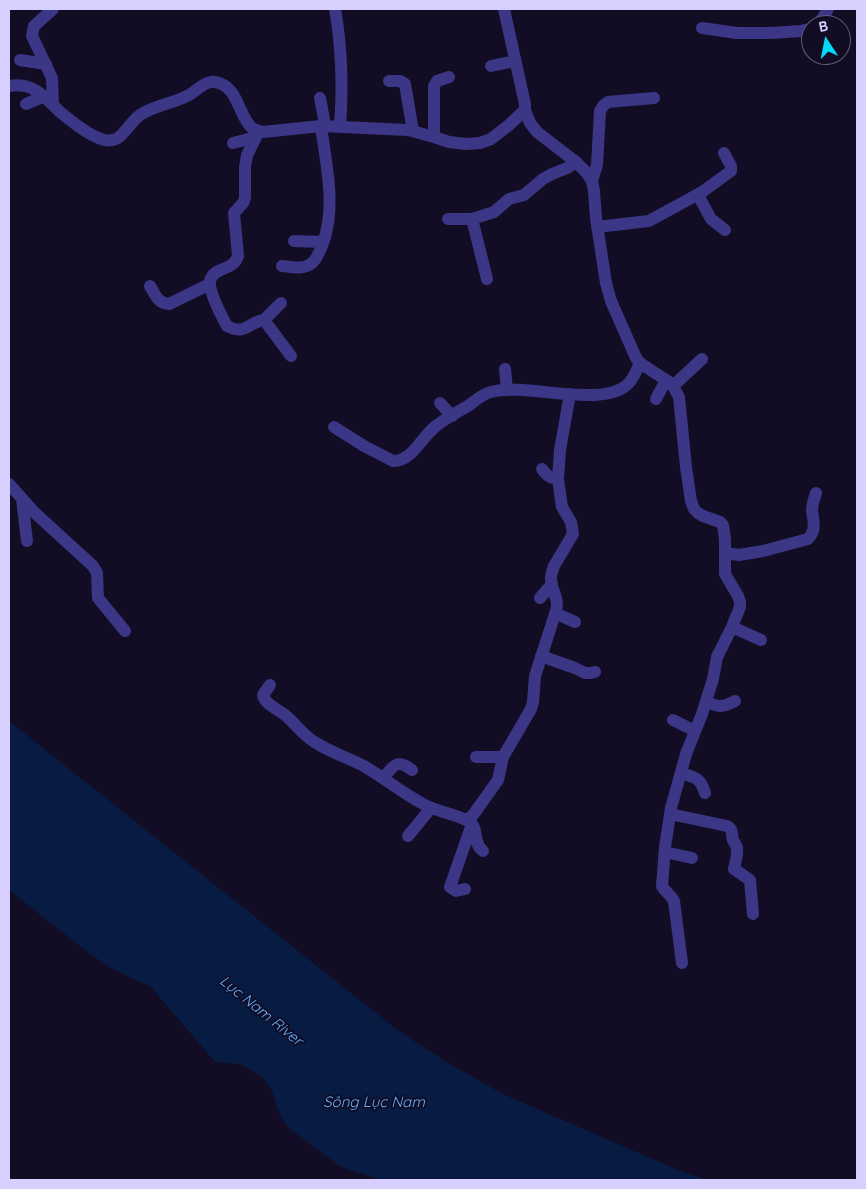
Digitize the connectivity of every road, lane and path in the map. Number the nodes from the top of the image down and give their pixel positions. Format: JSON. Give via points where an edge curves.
{"nodes":[{"id":1,"x":52,"y":9,"type":"edge"},
{"id":2,"x":335,"y":9,"type":"edge"},
{"id":3,"x":504,"y":9,"type":"edge"},
{"id":4,"x":702,"y":28,"type":"dead end"},
{"id":5,"x":801,"y":31,"type":"edge"},
{"id":6,"x":20,"y":60,"type":"dead end"},
{"id":7,"x":515,"y":61,"type":"junction"},
{"id":8,"x":46,"y":64,"type":"junction"},
{"id":9,"x":491,"y":66,"type":"dead end"},
{"id":10,"x":449,"y":77,"type":"dead end"},
{"id":11,"x":389,"y":80,"type":"dead end"},
{"id":12,"x":9,"y":86,"type":"edge"},
{"id":13,"x":320,"y":98,"type":"dead end"},
{"id":14,"x":654,"y":98,"type":"dead end"},
{"id":15,"x":49,"y":100,"type":"junction"},
{"id":16,"x":26,"y":104,"type":"dead end"},
{"id":17,"x":525,"y":110,"type":"junction"},
{"id":18,"x":324,"y":123,"type":"junction"},
{"id":19,"x":340,"y":127,"type":"junction"},
{"id":20,"x":413,"y":132,"type":"junction"},
{"id":21,"x":257,"y":134,"type":"junction"},
{"id":22,"x":434,"y":137,"type":"junction"},
{"id":23,"x":233,"y":143,"type":"dead end"},
{"id":24,"x":724,"y":153,"type":"dead end"},
{"id":25,"x":576,"y":162,"type":"junction"},
{"id":26,"x":592,"y":181,"type":"junction"},
{"id":27,"x":698,"y":195,"type":"junction"},
{"id":28,"x":448,"y":219,"type":"dead end"},
{"id":29,"x":472,"y":219,"type":"junction"},
{"id":30,"x":597,"y":227,"type":"junction"},
{"id":31,"x":725,"y":230,"type":"dead end"},
{"id":32,"x":294,"y":241,"type":"dead end"},
{"id":33,"x":323,"y":242,"type":"junction"},
{"id":34,"x":282,"y":266,"type":"dead end"},
{"id":35,"x":487,"y":279,"type":"dead end"},
{"id":36,"x":210,"y":284,"type":"junction"},
{"id":37,"x":150,"y":286,"type":"dead end"},
{"id":38,"x":281,"y":303,"type":"dead end"},
{"id":39,"x":264,"y":320,"type":"junction"},
{"id":40,"x":291,"y":356,"type":"dead end"},
{"id":41,"x":702,"y":359,"type":"dead end"},
{"id":42,"x":640,"y":363,"type":"junction"},
{"id":43,"x":505,"y":369,"type":"dead end"},
{"id":44,"x":669,"y":383,"type":"junction"},
{"id":45,"x":507,"y":390,"type":"junction"},
{"id":46,"x":570,"y":394,"type":"junction"},
{"id":47,"x":656,"y":399,"type":"dead end"},
{"id":48,"x":440,"y":403,"type":"dead end"},
{"id":49,"x":452,"y":416,"type":"junction"},
{"id":50,"x":334,"y":426,"type":"dead end"},
{"id":51,"x":542,"y":469,"type":"dead end"},
{"id":52,"x":558,"y":478,"type":"junction"},
{"id":53,"x":9,"y":484,"type":"edge"},
{"id":54,"x":816,"y":493,"type":"dead end"},
{"id":55,"x":22,"y":499,"type":"junction"},
{"id":56,"x":27,"y":541,"type":"dead end"},
{"id":57,"x":725,"y":553,"type":"junction"},
{"id":58,"x":552,"y":584,"type":"junction"},
{"id":59,"x":540,"y":598,"type":"dead end"},
{"id":60,"x":555,"y":613,"type":"junction"},
{"id":61,"x":575,"y":622,"type":"dead end"},
{"id":62,"x":732,"y":627,"type":"junction"},
{"id":63,"x":125,"y":632,"type":"dead end"},
{"id":64,"x":761,"y":640,"type":"dead end"},
{"id":65,"x":541,"y":656,"type":"junction"},
{"id":66,"x":596,"y":672,"type":"dead end"},
{"id":67,"x":270,"y":685,"type":"dead end"},
{"id":68,"x":735,"y":701,"type":"dead end"},
{"id":69,"x":706,"y":702,"type":"junction"},
{"id":70,"x":673,"y":720,"type":"dead end"},
{"id":71,"x":695,"y":731,"type":"junction"},
{"id":72,"x":476,"y":757,"type":"dead end"},
{"id":73,"x":503,"y":757,"type":"junction"},
{"id":74,"x":412,"y":770,"type":"dead end"},
{"id":75,"x":681,"y":773,"type":"junction"},
{"id":76,"x":383,"y":778,"type":"junction"},
{"id":77,"x":705,"y":793,"type":"dead end"},
{"id":78,"x":431,"y":808,"type":"junction"},
{"id":79,"x":670,"y":814,"type":"junction"},
{"id":80,"x":470,"y":822,"type":"junction"},
{"id":81,"x":408,"y":836,"type":"dead end"},
{"id":82,"x":665,"y":850,"type":"junction"},
{"id":83,"x":482,"y":851,"type":"dead end"},
{"id":84,"x":692,"y":858,"type":"dead end"},
{"id":85,"x":655,"y":864,"type":"dead end"},
{"id":86,"x":465,"y":889,"type":"dead end"},
{"id":87,"x":754,"y":914,"type":"dead end"},
{"id":88,"x":682,"y":963,"type":"dead end"}],
"edges":[{"from":1,"to":8,"type":"street","via":[[32,30]]},
{"from":2,"to":19,"type":"street","via":[[342,74]]},
{"from":3,"to":7,"type":"street"},
{"from":4,"to":5,"type":"street","via":[[737,33]]},
{"from":6,"to":8,"type":"street"},
{"from":7,"to":9,"type":"street"},
{"from":7,"to":17,"type":"street"},
{"from":8,"to":15,"type":"street","via":[[52,78]]},
{"from":10,"to":22,"type":"street","via":[[434,86]]},
{"from":11,"to":20,"type":"street","via":[[400,80],[405,84]]},
{"from":12,"to":15,"type":"street","via":[[29,87]]},
{"from":13,"to":18,"type":"street"},
{"from":14,"to":26,"type":"street","via":[[608,102],[602,106],[597,165]]},
{"from":15,"to":16,"type":"street"},
{"from":15,"to":21,"type":"street","via":[[67,118],[92,135],[108,141],[119,138],[146,111],[214,82],[228,88],[234,95]]},
{"from":17,"to":22,"type":"street","via":[[497,135],[480,143],[449,142]]},
{"from":17,"to":25,"type":"street","via":[[538,132]]},
{"from":18,"to":19,"type":"street"},
{"from":18,"to":21,"type":"street"},
{"from":18,"to":33,"type":"street","via":[[329,221]]},
{"from":19,"to":20,"type":"street"},
{"from":20,"to":22,"type":"street"},
{"from":21,"to":23,"type":"street"},
{"from":21,"to":36,"type":"street","via":[[247,155],[245,198],[234,213],[237,261],[214,274]]},
{"from":24,"to":27,"type":"street","via":[[732,171]]},
{"from":25,"to":26,"type":"street"},
{"from":25,"to":29,"type":"street","via":[[543,179],[524,195],[509,199],[494,212]]},
{"from":26,"to":30,"type":"street"},
{"from":27,"to":30,"type":"street","via":[[649,221]]},
{"from":27,"to":31,"type":"street","via":[[711,219]]},
{"from":28,"to":29,"type":"street"},
{"from":29,"to":35,"type":"street"},
{"from":30,"to":42,"type":"street","via":[[611,301]]},
{"from":32,"to":33,"type":"street"},
{"from":33,"to":34,"type":"street","via":[[312,263],[299,267]]},
{"from":36,"to":37,"type":"street","via":[[169,304],[160,302]]},
{"from":36,"to":39,"type":"street","via":[[227,326],[238,330]]},
{"from":38,"to":39,"type":"street"},
{"from":39,"to":40,"type":"street"},
{"from":41,"to":44,"type":"street"},
{"from":42,"to":44,"type":"street"},
{"from":42,"to":46,"type":"street","via":[[628,384],[617,390],[603,394]]},
{"from":43,"to":45,"type":"street"},
{"from":44,"to":47,"type":"street"},
{"from":44,"to":57,"type":"street","via":[[681,405],[686,467],[694,509],[723,525]]},
{"from":45,"to":46,"type":"street"},
{"from":45,"to":49,"type":"street","via":[[489,392]]},
{"from":46,"to":52,"type":"street"},
{"from":48,"to":49,"type":"street"},
{"from":49,"to":50,"type":"street","via":[[433,428],[406,457],[398,461],[364,446]]},
{"from":51,"to":52,"type":"street","via":[[548,477]]},
{"from":52,"to":58,"type":"street","via":[[562,507],[571,522],[573,534],[554,566]]},
{"from":53,"to":55,"type":"street"},
{"from":54,"to":57,"type":"street","via":[[812,504],[814,532],[808,539],[755,553]]},
{"from":55,"to":56,"type":"street"},
{"from":55,"to":63,"type":"street","via":[[93,566],[97,573],[98,598]]},
{"from":57,"to":62,"type":"street","via":[[725,574],[740,602]]},
{"from":58,"to":59,"type":"street"},
{"from":58,"to":60,"type":"street","via":[[557,603]]},
{"from":60,"to":61,"type":"street"},
{"from":60,"to":65,"type":"street"},
{"from":62,"to":64,"type":"street"},
{"from":62,"to":69,"type":"street","via":[[718,657]]},
{"from":65,"to":66,"type":"street","via":[[585,673]]},
{"from":65,"to":73,"type":"street","via":[[531,710]]},
{"from":67,"to":76,"type":"street","via":[[263,695],[265,701],[311,740]]},
{"from":68,"to":69,"type":"street","via":[[722,707]]},
{"from":69,"to":71,"type":"street"},
{"from":70,"to":71,"type":"street"},
{"from":71,"to":75,"type":"street"},
{"from":72,"to":73,"type":"street"},
{"from":73,"to":80,"type":"street","via":[[498,780]]},
{"from":74,"to":76,"type":"street","via":[[399,763]]},
{"from":75,"to":77,"type":"street","via":[[699,780]]},
{"from":75,"to":79,"type":"street"},
{"from":76,"to":78,"type":"street"},
{"from":78,"to":80,"type":"street"},
{"from":78,"to":81,"type":"street"},
{"from":79,"to":82,"type":"street"},
{"from":79,"to":87,"type":"street","via":[[731,828],[737,846],[734,869],[750,880]]},
{"from":80,"to":83,"type":"street"},
{"from":80,"to":86,"type":"street","via":[[450,886],[456,891]]},
{"from":82,"to":84,"type":"street"},
{"from":82,"to":85,"type":"street","via":[[659,850]]},
{"from":82,"to":88,"type":"street","via":[[662,886],[674,901]]}]}
